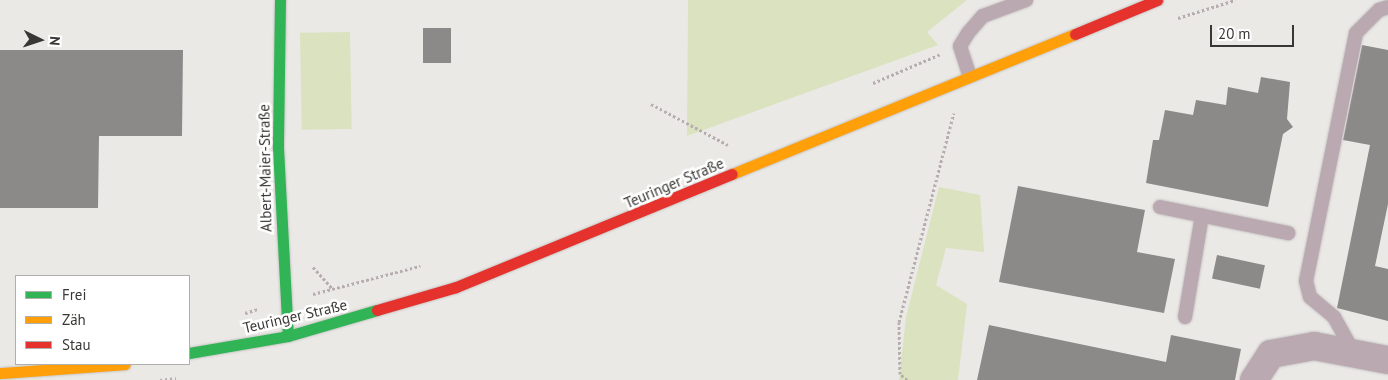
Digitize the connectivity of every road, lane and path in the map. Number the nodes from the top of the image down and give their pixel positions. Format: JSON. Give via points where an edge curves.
{"nodes":[{"id":1,"x":280,"y":0,"type":"edge"},
{"id":2,"x":1026,"y":0,"type":"edge"},
{"id":3,"x":1157,"y":0,"type":"edge"},
{"id":4,"x":1388,"y":7,"type":"edge"},
{"id":5,"x":960,"y":46,"type":"junction"},
{"id":6,"x":970,"y":74,"type":"junction"},
{"id":7,"x":862,"y":88,"type":"dead end"},
{"id":8,"x":651,"y":104,"type":"dead end"},
{"id":9,"x":956,"y":104,"type":"dead end"},
{"id":10,"x":738,"y":141,"type":"dead end"},
{"id":11,"x":729,"y":145,"type":"junction"},
{"id":12,"x":720,"y":149,"type":"dead end"},
{"id":13,"x":1160,"y":207,"type":"dead end"},
{"id":14,"x":1202,"y":215,"type":"junction"},
{"id":15,"x":1288,"y":233,"type":"dead end"},
{"id":16,"x":428,"y":264,"type":"dead end"},
{"id":17,"x":285,"y":302,"type":"junction"},
{"id":18,"x":1185,"y":317,"type":"dead end"},
{"id":19,"x":288,"y":336,"type":"junction"},
{"id":20,"x":190,"y":353,"type":"edge"},
{"id":21,"x":1355,"y":354,"type":"junction"},
{"id":22,"x":1388,"y":360,"type":"edge"},
{"id":23,"x":120,"y":365,"type":"edge"},
{"id":24,"x":0,"y":373,"type":"edge"},
{"id":25,"x":69,"y":375,"type":"edge"},
{"id":26,"x":907,"y":380,"type":"edge"},
{"id":27,"x":1254,"y":380,"type":"edge"}],
"edges":[{"from":1,"to":17,"type":"street","name":"Albert-Maier-Straße","via":[[278,148]]},
{"from":2,"to":5,"type":"lane","via":[[983,16]]},
{"from":3,"to":6,"type":"street","name":"Teuringer Straße"},
{"from":4,"to":21,"type":"lane","via":[[1379,10],[1356,33],[1306,281],[1310,297],[1334,316]]},
{"from":5,"to":6,"type":"lane"},
{"from":5,"to":7,"type":"path"},
{"from":6,"to":19,"type":"street","name":"Teuringer Straße","via":[[456,287]]},
{"from":8,"to":11,"type":"path"},
{"from":9,"to":26,"type":"path","via":[[899,322],[900,374]]},
{"from":10,"to":11,"type":"path"},
{"from":11,"to":12,"type":"path"},
{"from":13,"to":14,"type":"lane"},
{"from":14,"to":15,"type":"lane"},
{"from":14,"to":18,"type":"lane"},
{"from":16,"to":17,"type":"path"},
{"from":17,"to":19,"type":"street","name":"Albert-Maier-Straße"},
{"from":19,"to":20,"type":"street","name":"Teuringer Straße"},
{"from":21,"to":22,"type":"street"},
{"from":21,"to":27,"type":"street","via":[[1314,346],[1271,354]]},
{"from":23,"to":25,"type":"street"},
{"from":24,"to":25,"type":"street"}]}
